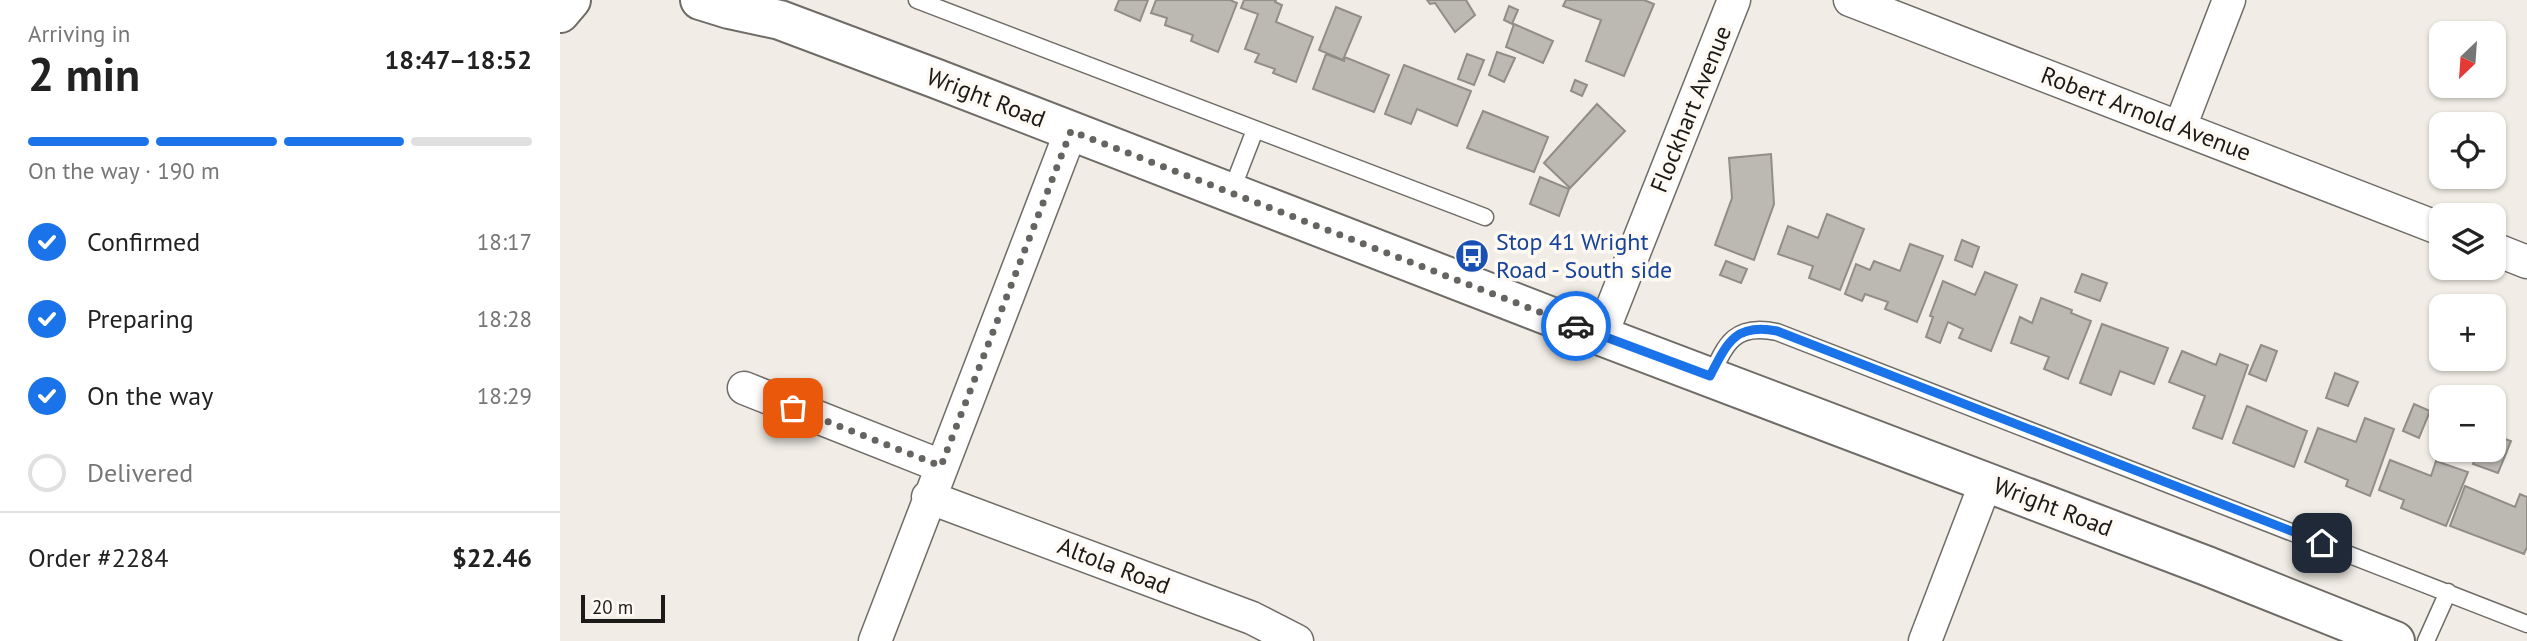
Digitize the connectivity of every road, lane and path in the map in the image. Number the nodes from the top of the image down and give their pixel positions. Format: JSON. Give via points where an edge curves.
{"nodes":[{"id":1,"x":571,"y":0,"type":"edge"},
{"id":2,"x":700,"y":0,"type":"edge"},
{"id":3,"x":917,"y":0,"type":"edge"},
{"id":4,"x":1734,"y":0,"type":"edge"},
{"id":5,"x":1850,"y":0,"type":"edge"},
{"id":6,"x":2229,"y":0,"type":"edge"},
{"id":7,"x":765,"y":10,"type":"edge"},
{"id":8,"x":560,"y":13,"type":"edge"},
{"id":9,"x":2180,"y":127,"type":"junction"},
{"id":10,"x":1255,"y":130,"type":"junction"},
{"id":11,"x":1071,"y":131,"type":"junction"},
{"id":12,"x":1231,"y":192,"type":"junction"},
{"id":13,"x":1485,"y":217,"type":"dead end"},
{"id":14,"x":2429,"y":224,"type":"edge"},
{"id":15,"x":2506,"y":254,"type":"edge"},
{"id":16,"x":2527,"y":262,"type":"edge"},
{"id":17,"x":1601,"y":336,"type":"junction"},
{"id":18,"x":1710,"y":376,"type":"junction"},
{"id":19,"x":744,"y":388,"type":"dead end"},
{"id":20,"x":941,"y":466,"type":"junction"},
{"id":21,"x":1986,"y":482,"type":"junction"},
{"id":22,"x":928,"y":496,"type":"junction"},
{"id":23,"x":2448,"y":592,"type":"junction"},
{"id":24,"x":2527,"y":624,"type":"edge"},
{"id":25,"x":1248,"y":630,"type":"edge"},
{"id":26,"x":874,"y":641,"type":"edge"},
{"id":27,"x":1297,"y":641,"type":"edge"},
{"id":28,"x":1925,"y":641,"type":"edge"},
{"id":29,"x":2395,"y":641,"type":"edge"},
{"id":30,"x":2426,"y":641,"type":"edge"}],
"edges":[{"from":1,"to":8,"type":"main road"},
{"from":2,"to":7,"type":"main road","name":"Wright Road","via":[[729,9]]},
{"from":3,"to":10,"type":"lane"},
{"from":4,"to":17,"type":"street","name":"Flockhart Avenue"},
{"from":5,"to":9,"type":"street","name":"Robert Arnold Avenue"},
{"from":6,"to":9,"type":"street"},
{"from":7,"to":11,"type":"main road","name":"Wright Road"},
{"from":9,"to":14,"type":"street","name":"Robert Arnold Avenue"},
{"from":10,"to":12,"type":"lane"},
{"from":10,"to":13,"type":"lane"},
{"from":11,"to":12,"type":"main road","name":"Wright Road"},
{"from":11,"to":20,"type":"street"},
{"from":12,"to":17,"type":"main road","name":"Wright Road"},
{"from":15,"to":16,"type":"street"},
{"from":17,"to":18,"type":"main road","name":"Wright Road"},
{"from":18,"to":21,"type":"main road","name":"Wright Road"},
{"from":18,"to":23,"type":"lane","via":[[1725,346],[1737,335],[1761,328],[1777,331]]},
{"from":19,"to":20,"type":"street"},
{"from":20,"to":22,"type":"street"},
{"from":21,"to":28,"type":"street"},
{"from":21,"to":29,"type":"main road","name":"Wright Road"},
{"from":22,"to":25,"type":"street","name":"Altola Road"},
{"from":22,"to":26,"type":"street"},
{"from":23,"to":24,"type":"lane"},
{"from":23,"to":30,"type":"lane"},
{"from":25,"to":27,"type":"street","name":"Altola Road"}]}
